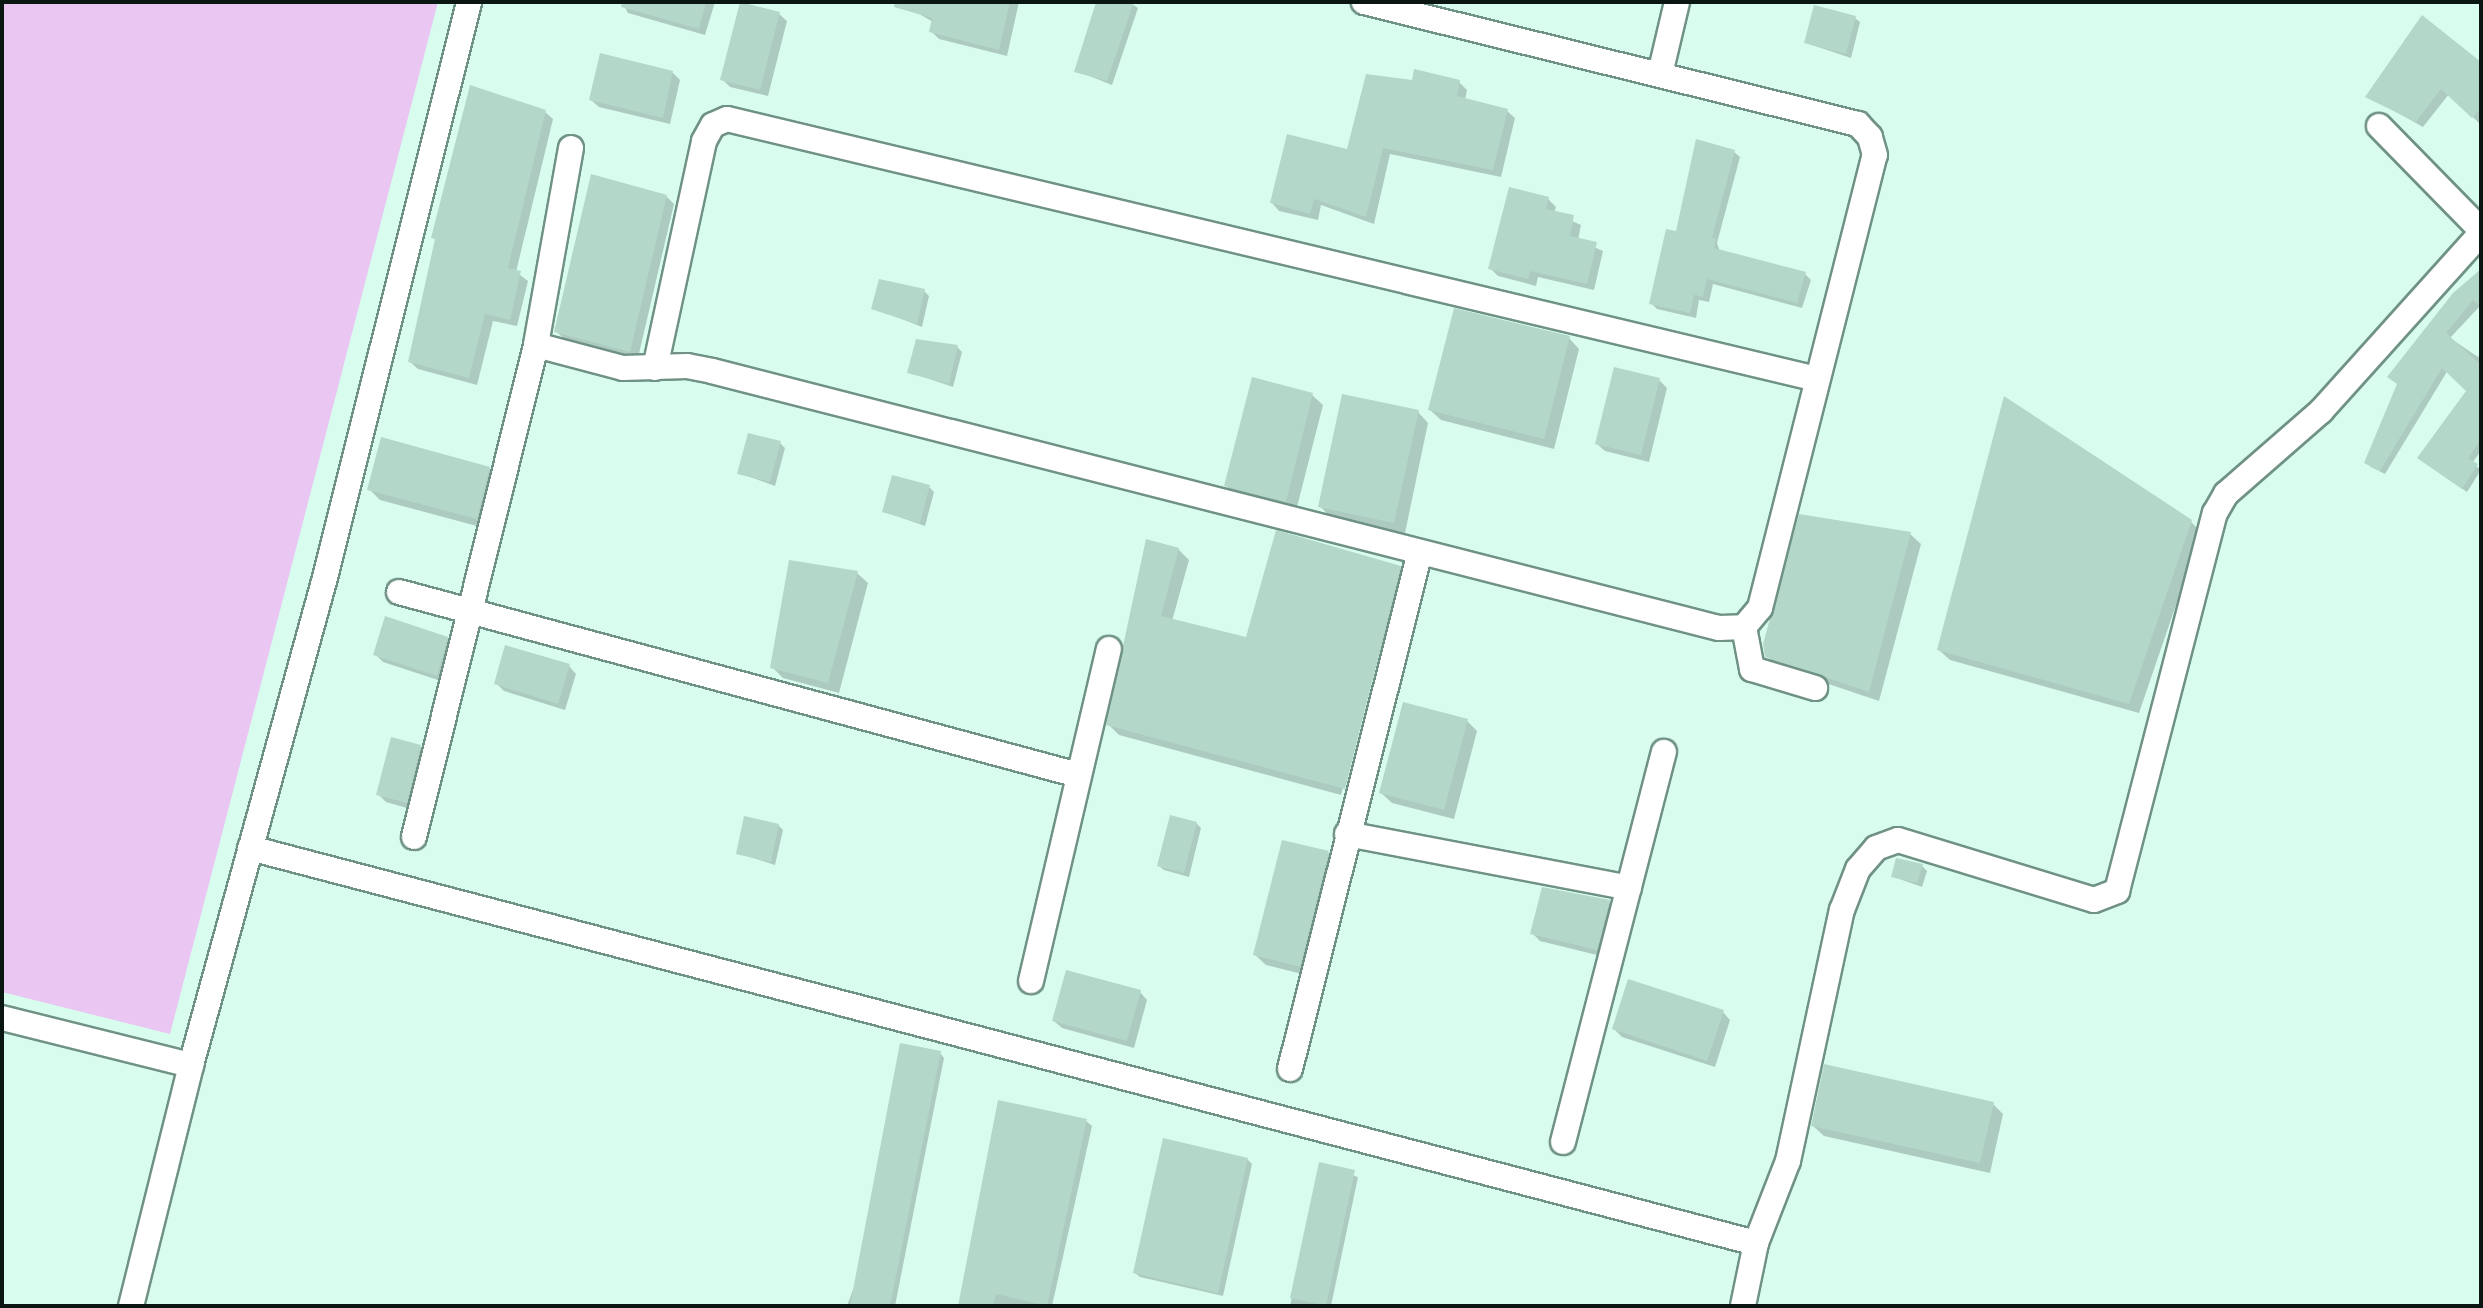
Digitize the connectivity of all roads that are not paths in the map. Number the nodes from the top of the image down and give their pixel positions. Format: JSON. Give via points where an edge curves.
{"nodes":[{"id":1,"x":469,"y":2,"type":"edge"},
{"id":2,"x":1364,"y":2,"type":"edge"},
{"id":3,"x":1677,"y":2,"type":"edge"},
{"id":4,"x":1660,"y":74,"type":"junction"},
{"id":5,"x":2379,"y":126,"type":"dead end"},
{"id":6,"x":571,"y":148,"type":"dead end"},
{"id":7,"x":2481,"y":231,"type":"edge"},
{"id":8,"x":536,"y":345,"type":"junction"},
{"id":9,"x":655,"y":368,"type":"junction"},
{"id":10,"x":1817,"y":379,"type":"junction"},
{"id":11,"x":1420,"y":552,"type":"junction"},
{"id":12,"x":399,"y":592,"type":"dead end"},
{"id":13,"x":468,"y":612,"type":"junction"},
{"id":14,"x":1744,"y":627,"type":"junction"},
{"id":15,"x":1109,"y":649,"type":"dead end"},
{"id":16,"x":1815,"y":688,"type":"dead end"},
{"id":17,"x":1664,"y":752,"type":"dead end"},
{"id":18,"x":1078,"y":775,"type":"junction"},
{"id":19,"x":1347,"y":834,"type":"junction"},
{"id":20,"x":414,"y":837,"type":"dead end"},
{"id":21,"x":250,"y":848,"type":"junction"},
{"id":22,"x":1629,"y":888,"type":"junction"},
{"id":23,"x":1031,"y":981,"type":"dead end"},
{"id":24,"x":2,"y":1018,"type":"edge"},
{"id":25,"x":191,"y":1065,"type":"junction"},
{"id":26,"x":1290,"y":1069,"type":"dead end"},
{"id":27,"x":1563,"y":1142,"type":"dead end"},
{"id":28,"x":1756,"y":1243,"type":"junction"},
{"id":29,"x":131,"y":1306,"type":"edge"},
{"id":30,"x":1743,"y":1306,"type":"edge"}],
"edges":[{"from":1,"to":21,"type":"street","via":[[330,558]]},
{"from":2,"to":4,"type":"street"},
{"from":3,"to":4,"type":"street"},
{"from":4,"to":10,"type":"street","via":[[1858,124],[1870,137],[1875,155]]},
{"from":5,"to":7,"type":"street"},
{"from":6,"to":8,"type":"street"},
{"from":7,"to":28,"type":"street","via":[[2331,401],[2226,494],[2215,513],[2168,677],[2117,891],[2094,900],[1898,840],[1876,848],[1858,869],[1842,910],[1788,1161]]},
{"from":8,"to":9,"type":"street","via":[[623,368]]},
{"from":8,"to":13,"type":"street"},
{"from":9,"to":10,"type":"street","via":[[704,141],[713,125],[727,119]]},
{"from":9,"to":11,"type":"street","via":[[712,371]]},
{"from":10,"to":14,"type":"street","via":[[1760,608]]},
{"from":11,"to":14,"type":"street","via":[[1719,628]]},
{"from":11,"to":19,"type":"street"},
{"from":12,"to":13,"type":"street"},
{"from":13,"to":18,"type":"street"},
{"from":13,"to":20,"type":"street"},
{"from":14,"to":16,"type":"street","via":[[1752,669]]},
{"from":15,"to":18,"type":"street"},
{"from":17,"to":22,"type":"street"},
{"from":18,"to":23,"type":"street"},
{"from":19,"to":22,"type":"street"},
{"from":19,"to":26,"type":"street"},
{"from":21,"to":25,"type":"street"},
{"from":21,"to":28,"type":"street"},
{"from":22,"to":27,"type":"street"},
{"from":24,"to":25,"type":"street"},
{"from":25,"to":29,"type":"street"},
{"from":28,"to":30,"type":"street"}]}
